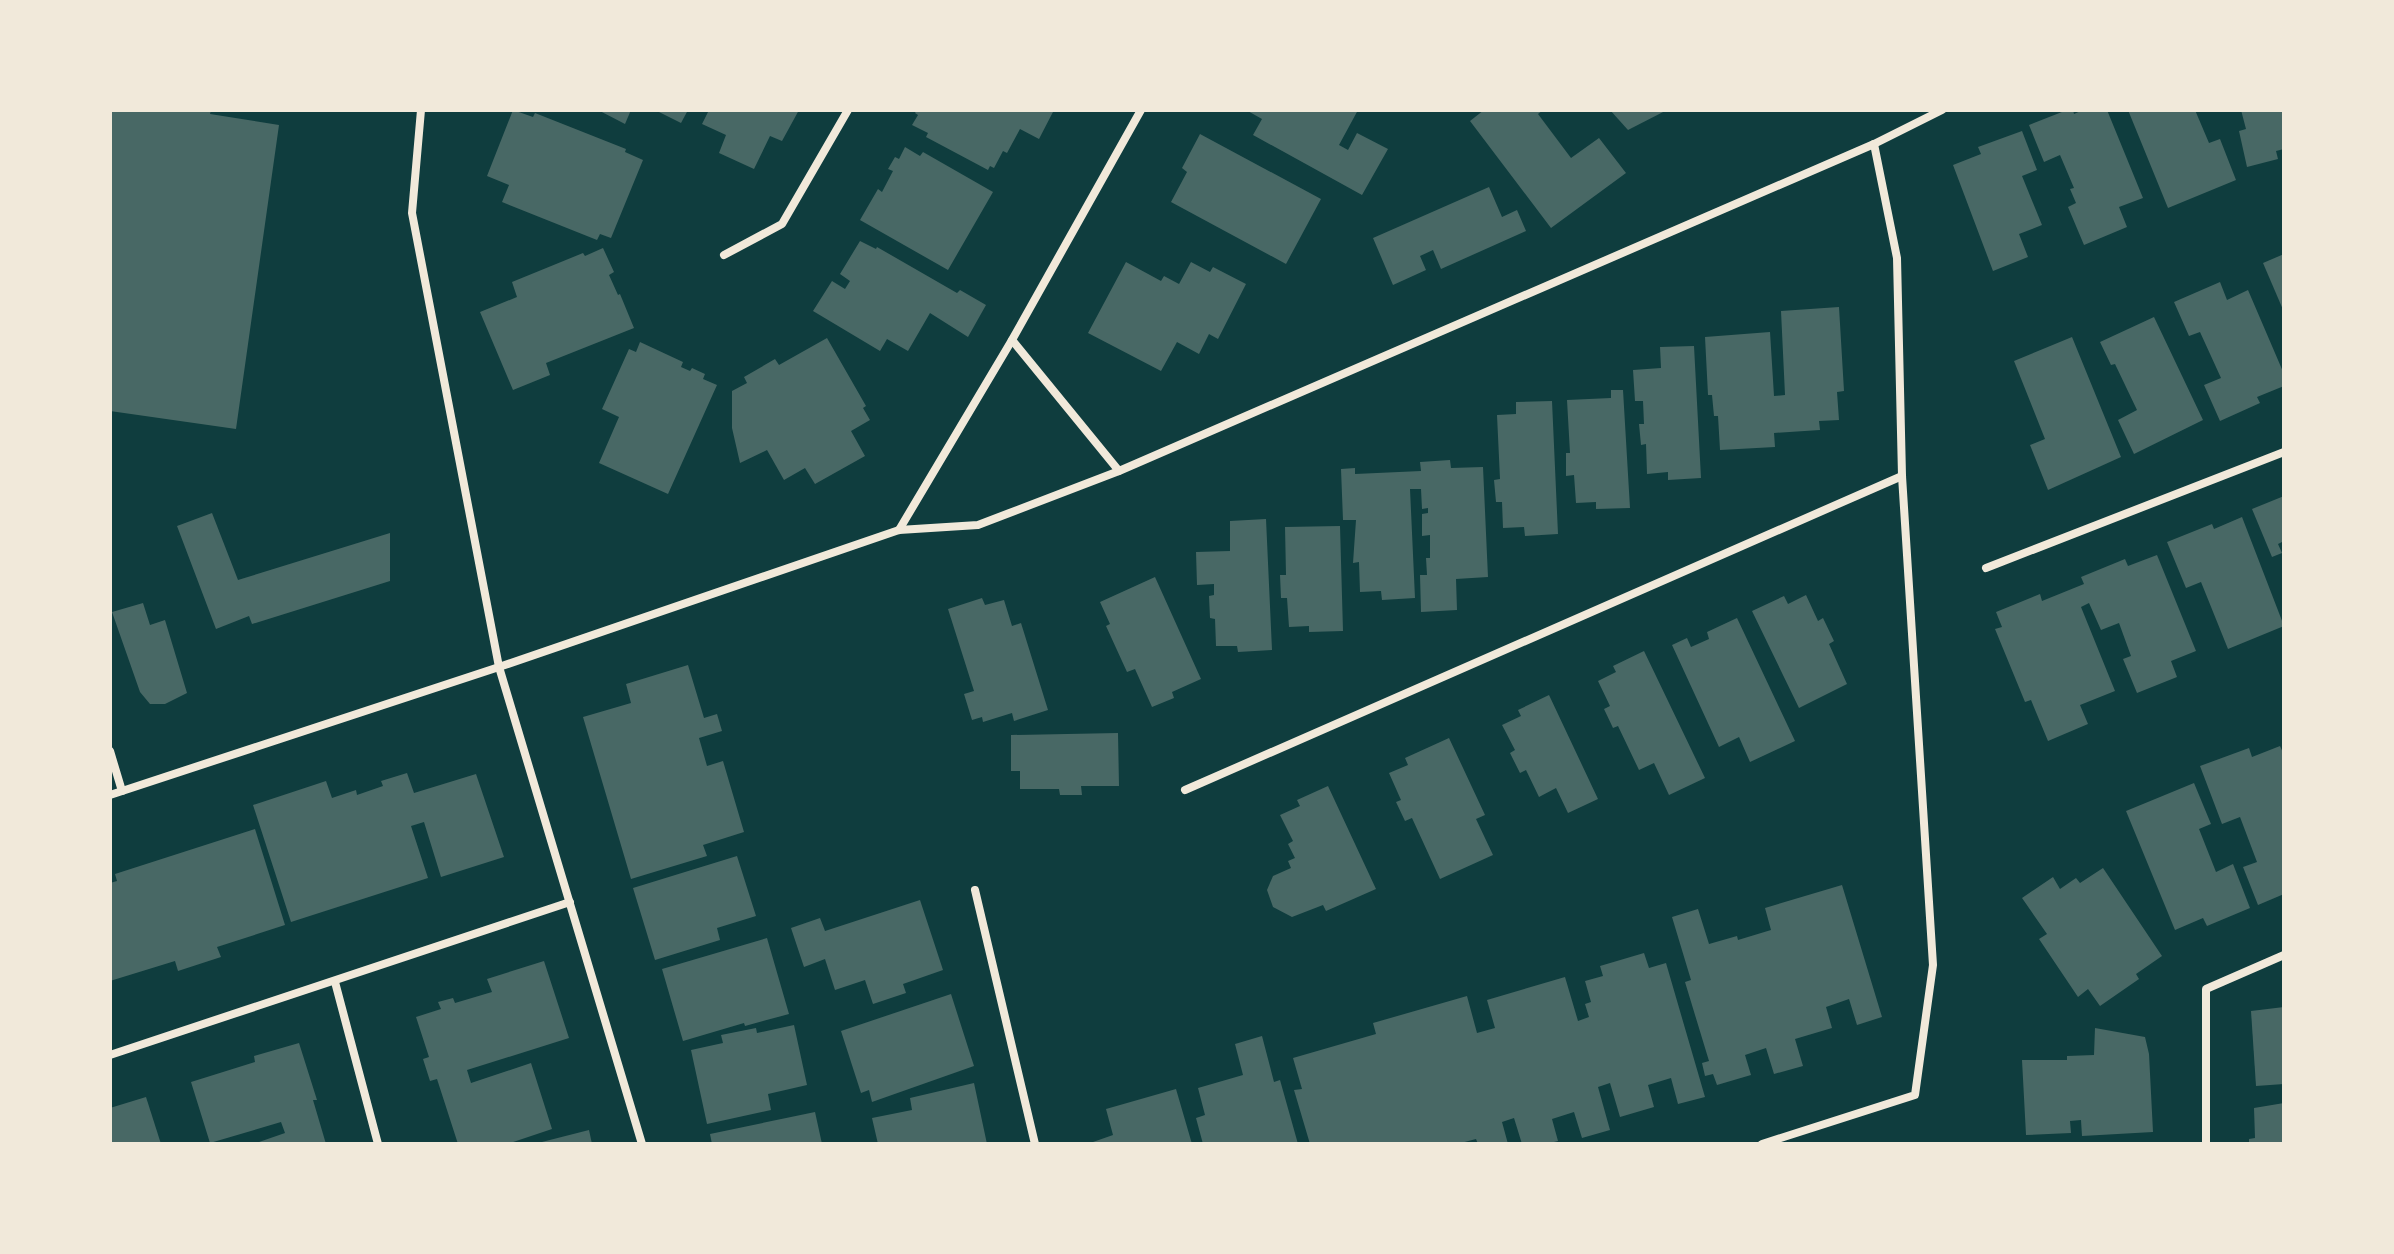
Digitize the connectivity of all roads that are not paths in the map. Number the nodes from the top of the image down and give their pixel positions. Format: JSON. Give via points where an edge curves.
{"nodes":[{"id":1,"x":421,"y":110,"type":"edge"},
{"id":2,"x":848,"y":110,"type":"edge"},
{"id":3,"x":1141,"y":110,"type":"edge"},
{"id":4,"x":1942,"y":110,"type":"edge"},
{"id":5,"x":1874,"y":144,"type":"junction"},
{"id":6,"x":724,"y":255,"type":"dead end"},
{"id":7,"x":1012,"y":340,"type":"junction"},
{"id":8,"x":2284,"y":452,"type":"edge"},
{"id":9,"x":1119,"y":471,"type":"junction"},
{"id":10,"x":1902,"y":476,"type":"junction"},
{"id":11,"x":899,"y":530,"type":"junction"},
{"id":12,"x":1986,"y":568,"type":"dead end"},
{"id":13,"x":499,"y":667,"type":"junction"},
{"id":14,"x":110,"y":751,"type":"edge"},
{"id":15,"x":1185,"y":790,"type":"dead end"},
{"id":16,"x":122,"y":791,"type":"junction"},
{"id":17,"x":110,"y":795,"type":"edge"},
{"id":18,"x":975,"y":890,"type":"dead end"},
{"id":19,"x":570,"y":902,"type":"junction"},
{"id":20,"x":2284,"y":955,"type":"edge"},
{"id":21,"x":335,"y":982,"type":"junction"},
{"id":22,"x":110,"y":1055,"type":"edge"},
{"id":23,"x":378,"y":1144,"type":"edge"},
{"id":24,"x":642,"y":1144,"type":"edge"},
{"id":25,"x":1035,"y":1144,"type":"edge"},
{"id":26,"x":1762,"y":1144,"type":"edge"},
{"id":27,"x":2206,"y":1144,"type":"edge"}],
"edges":[{"from":1,"to":13,"type":"street","via":[[412,213]]},
{"from":2,"to":6,"type":"street","via":[[782,224]]},
{"from":3,"to":7,"type":"street"},
{"from":4,"to":5,"type":"street"},
{"from":5,"to":9,"type":"street"},
{"from":5,"to":10,"type":"street","via":[[1897,258]]},
{"from":7,"to":9,"type":"street"},
{"from":7,"to":11,"type":"street"},
{"from":8,"to":12,"type":"street"},
{"from":9,"to":11,"type":"street","via":[[978,525]]},
{"from":10,"to":15,"type":"street"},
{"from":10,"to":26,"type":"street","via":[[1933,965],[1915,1095]]},
{"from":11,"to":13,"type":"street"},
{"from":13,"to":16,"type":"street"},
{"from":13,"to":19,"type":"street"},
{"from":14,"to":16,"type":"street"},
{"from":16,"to":17,"type":"street"},
{"from":18,"to":25,"type":"street"},
{"from":19,"to":21,"type":"street"},
{"from":19,"to":24,"type":"street"},
{"from":20,"to":27,"type":"street","via":[[2206,989]]},
{"from":21,"to":22,"type":"street"},
{"from":21,"to":23,"type":"street"}]}
